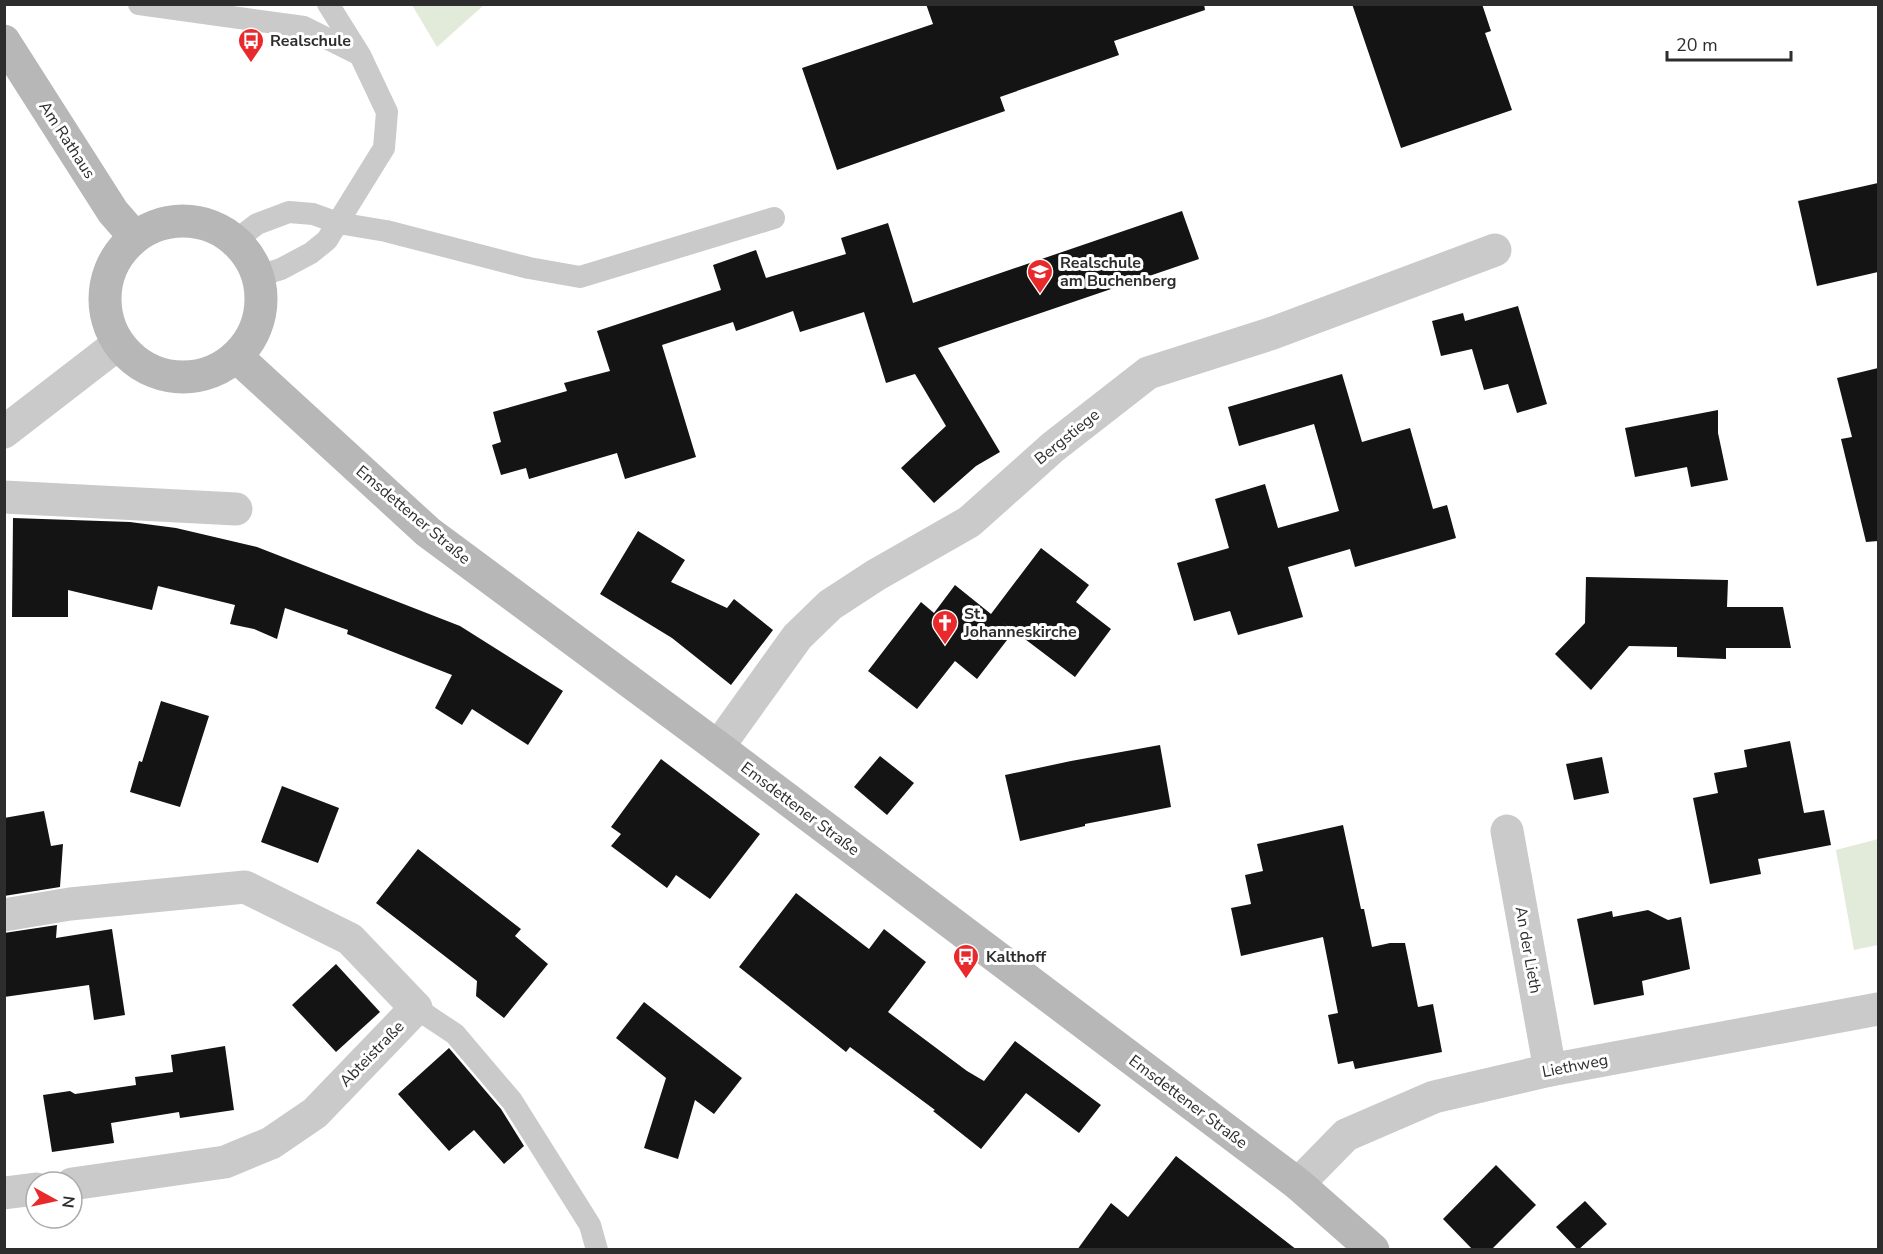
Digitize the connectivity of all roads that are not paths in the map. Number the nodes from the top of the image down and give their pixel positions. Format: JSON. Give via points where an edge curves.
{"nodes":[{"id":1,"x":139,"y":4,"type":"edge"},
{"id":2,"x":328,"y":4,"type":"edge"},
{"id":3,"x":4,"y":41,"type":"edge"},
{"id":4,"x":360,"y":55,"type":"junction"},
{"id":5,"x":774,"y":218,"type":"dead end"},
{"id":6,"x":338,"y":223,"type":"junction"},
{"id":7,"x":134,"y":236,"type":"junction"},
{"id":8,"x":235,"y":241,"type":"junction"},
{"id":9,"x":1496,"y":250,"type":"dead end"},
{"id":10,"x":259,"y":276,"type":"junction"},
{"id":11,"x":118,"y":344,"type":"junction"},
{"id":12,"x":237,"y":357,"type":"junction"},
{"id":13,"x":4,"y":432,"type":"edge"},
{"id":14,"x":4,"y":497,"type":"edge"},
{"id":15,"x":236,"y":509,"type":"dead end"},
{"id":16,"x":718,"y":747,"type":"junction"},
{"id":17,"x":1507,"y":831,"type":"dead end"},
{"id":18,"x":4,"y":915,"type":"edge"},
{"id":19,"x":416,"y":1008,"type":"junction"},
{"id":20,"x":1878,"y":1009,"type":"edge"},
{"id":21,"x":1550,"y":1070,"type":"junction"},
{"id":22,"x":84,"y":1182,"type":"edge"},
{"id":23,"x":1298,"y":1184,"type":"junction"},
{"id":24,"x":24,"y":1190,"type":"edge"},
{"id":25,"x":4,"y":1193,"type":"edge"},
{"id":26,"x":597,"y":1250,"type":"edge"},
{"id":27,"x":1373,"y":1250,"type":"edge"}],
"edges":[{"from":1,"to":4,"type":"lane","via":[[304,27]]},
{"from":2,"to":4,"type":"lane"},
{"from":3,"to":7,"type":"main road","name":"Am Rathaus","via":[[113,212]]},
{"from":4,"to":6,"type":"lane","via":[[387,112],[384,148]]},
{"from":5,"to":6,"type":"lane","via":[[580,277]]},
{"from":6,"to":8,"type":"lane","via":[[313,214],[289,212],[257,224]]},
{"from":6,"to":10,"type":"lane","via":[[311,254]]},
{"from":7,"to":8,"type":"main road","via":[[162,222],[193,220],[222,230]]},
{"from":7,"to":11,"type":"main road","via":[[115,259],[105,287],[106,317]]},
{"from":8,"to":10,"type":"main road","via":[[246,250]]},
{"from":9,"to":16,"type":"street","name":"Bergstiege","via":[[1270,334],[1148,373],[1053,447],[969,522],[830,605],[798,637]]},
{"from":10,"to":12,"type":"main road","via":[[262,306],[254,333]]},
{"from":11,"to":12,"type":"main road","via":[[142,367],[174,378],[208,374]]},
{"from":11,"to":13,"type":"street"},
{"from":12,"to":16,"type":"main road","name":"Emsdettener Straße","via":[[429,532]]},
{"from":14,"to":15,"type":"street"},
{"from":16,"to":23,"type":"main road","name":"Emsdettener Straße"},
{"from":17,"to":21,"type":"street","name":"An der Lieth"},
{"from":18,"to":19,"type":"street","name":"Abteistraße","via":[[70,904],[245,887],[350,939]]},
{"from":19,"to":22,"type":"street","name":"Abteistraße","via":[[315,1113],[271,1143],[225,1162]]},
{"from":19,"to":26,"type":"lane","via":[[455,1034],[512,1101],[590,1225]]},
{"from":20,"to":21,"type":"street","name":"Liethweg"},
{"from":21,"to":23,"type":"street","name":"Liethweg","via":[[1434,1097],[1346,1135]]},
{"from":23,"to":27,"type":"main road","name":"Emsdettener Straße"},
{"from":24,"to":25,"type":"street"}]}
